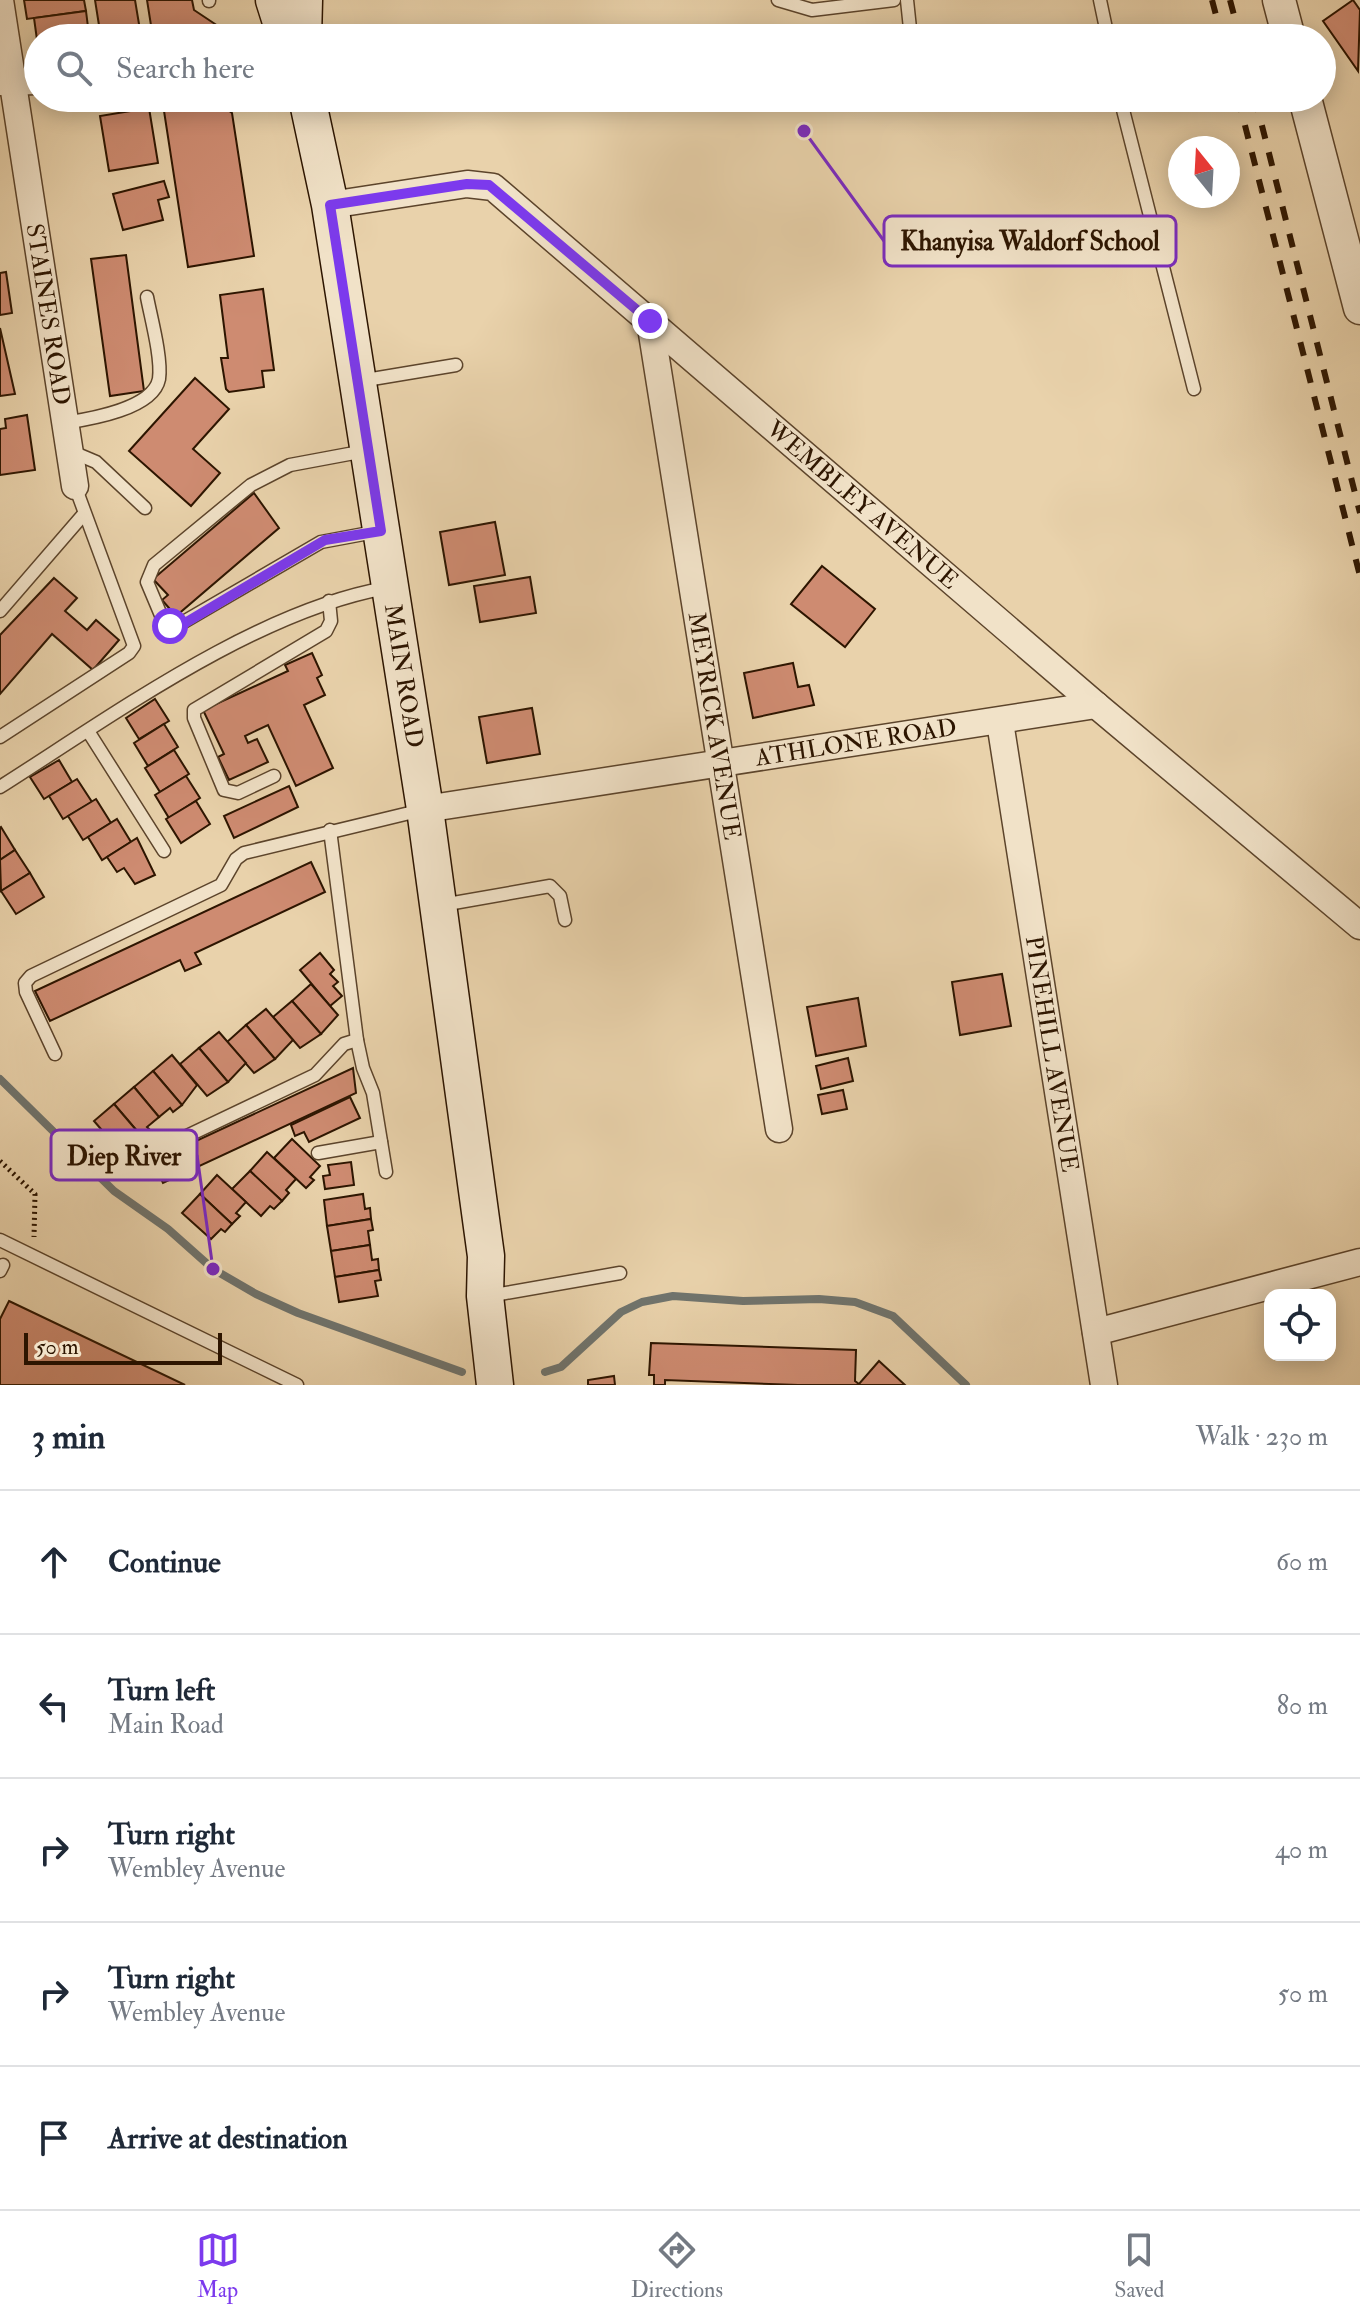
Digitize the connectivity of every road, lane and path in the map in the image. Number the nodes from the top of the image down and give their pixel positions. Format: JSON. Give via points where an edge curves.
{"nodes":[{"id":1,"x":0,"y":0,"type":"edge"},
{"id":2,"x":274,"y":0,"type":"edge"},
{"id":3,"x":304,"y":0,"type":"edge"},
{"id":4,"x":778,"y":0,"type":"edge"},
{"id":5,"x":894,"y":0,"type":"edge"},
{"id":6,"x":907,"y":0,"type":"edge"},
{"id":7,"x":1100,"y":0,"type":"edge"},
{"id":8,"x":1279,"y":0,"type":"edge"},
{"id":9,"x":282,"y":24,"type":"edge"},
{"id":10,"x":303,"y":24,"type":"edge"},
{"id":11,"x":910,"y":24,"type":"edge"},
{"id":12,"x":1105,"y":24,"type":"edge"},
{"id":13,"x":1285,"y":24,"type":"edge"},
{"id":14,"x":17,"y":81,"type":"edge"},
{"id":15,"x":310,"y":112,"type":"edge"},
{"id":16,"x":1124,"y":112,"type":"edge"},
{"id":17,"x":1309,"y":112,"type":"edge"},
{"id":18,"x":330,"y":205,"type":"junction"},
{"id":19,"x":1354,"y":257,"type":"edge"},
{"id":20,"x":147,"y":297,"type":"dead end"},
{"id":21,"x":1360,"y":308,"type":"edge"},
{"id":22,"x":650,"y":321,"type":"junction"},
{"id":23,"x":456,"y":365,"type":"dead end"},
{"id":24,"x":357,"y":381,"type":"junction"},
{"id":25,"x":1194,"y":389,"type":"dead end"},
{"id":26,"x":65,"y":423,"type":"junction"},
{"id":27,"x":70,"y":451,"type":"junction"},
{"id":28,"x":368,"y":451,"type":"junction"},
{"id":29,"x":75,"y":486,"type":"joint"},
{"id":30,"x":145,"y":508,"type":"dead end"},
{"id":31,"x":83,"y":515,"type":"junction"},
{"id":32,"x":381,"y":531,"type":"junction"},
{"id":33,"x":390,"y":587,"type":"junction"},
{"id":34,"x":329,"y":601,"type":"junction"},
{"id":35,"x":0,"y":611,"type":"edge"},
{"id":36,"x":1096,"y":705,"type":"junction"},
{"id":37,"x":1000,"y":722,"type":"junction"},
{"id":38,"x":88,"y":731,"type":"junction"},
{"id":39,"x":0,"y":737,"type":"edge"},
{"id":40,"x":718,"y":764,"type":"junction"},
{"id":41,"x":274,"y":776,"type":"dead end"},
{"id":42,"x":0,"y":787,"type":"edge"},
{"id":43,"x":425,"y":809,"type":"junction"},
{"id":44,"x":330,"y":830,"type":"junction"},
{"id":45,"x":164,"y":851,"type":"dead end"},
{"id":46,"x":439,"y":906,"type":"junction"},
{"id":47,"x":565,"y":920,"type":"dead end"},
{"id":48,"x":1360,"y":926,"type":"edge"},
{"id":49,"x":357,"y":1040,"type":"junction"},
{"id":50,"x":55,"y":1054,"type":"dead end"},
{"id":51,"x":779,"y":1129,"type":"dead end"},
{"id":52,"x":381,"y":1142,"type":"junction"},
{"id":53,"x":318,"y":1153,"type":"dead end"},
{"id":54,"x":0,"y":1161,"type":"edge"},
{"id":55,"x":124,"y":1166,"type":"dead end"},
{"id":56,"x":386,"y":1172,"type":"dead end"},
{"id":57,"x":0,"y":1240,"type":"edge"},
{"id":58,"x":34,"y":1249,"type":"dead end"},
{"id":59,"x":486,"y":1256,"type":"junction"},
{"id":60,"x":1360,"y":1262,"type":"edge"},
{"id":61,"x":620,"y":1273,"type":"dead end"},
{"id":62,"x":500,"y":1294,"type":"junction"},
{"id":63,"x":1096,"y":1332,"type":"junction"},
{"id":64,"x":500,"y":1348,"type":"junction"},
{"id":65,"x":297,"y":1385,"type":"edge"},
{"id":66,"x":495,"y":1385,"type":"edge"},
{"id":67,"x":516,"y":1385,"type":"edge"},
{"id":68,"x":1104,"y":1385,"type":"edge"}],
"edges":[{"from":1,"to":14,"type":"street","name":"STAINES ROAD"},
{"from":2,"to":9,"type":"main road"},
{"from":3,"to":10,"type":"main road"},
{"from":4,"to":5,"type":"lane","via":[[812,10]]},
{"from":6,"to":11,"type":"lane"},
{"from":7,"to":12,"type":"lane"},
{"from":8,"to":13,"type":"street"},
{"from":14,"to":26,"type":"street","name":"STAINES ROAD"},
{"from":15,"to":18,"type":"main road","name":"MAIN ROAD"},
{"from":16,"to":25,"type":"lane"},
{"from":17,"to":19,"type":"street"},
{"from":18,"to":22,"type":"street","name":"WEMBLEY AVENUE","via":[[489,185]]},
{"from":18,"to":24,"type":"main road","name":"MAIN ROAD"},
{"from":19,"to":21,"type":"street"},
{"from":20,"to":26,"type":"lane","via":[[159,372],[156,385],[144,399],[106,416]]},
{"from":22,"to":36,"type":"street","name":"WEMBLEY AVENUE"},
{"from":22,"to":40,"type":"street","name":"MEYRICK AVENUE"},
{"from":23,"to":24,"type":"lane"},
{"from":24,"to":28,"type":"main road","name":"MAIN ROAD"},
{"from":26,"to":27,"type":"street","name":"STAINES ROAD"},
{"from":27,"to":29,"type":"street","name":"STAINES ROAD"},
{"from":27,"to":30,"type":"lane","via":[[96,462]]},
{"from":28,"to":32,"type":"main road","name":"MAIN ROAD"},
{"from":28,"to":32,"type":"lane","via":[[290,465],[247,487],[154,565],[147,582],[163,620],[175,627],[325,540]]},
{"from":29,"to":31,"type":"lane"},
{"from":31,"to":35,"type":"lane"},
{"from":31,"to":39,"type":"lane","via":[[134,646]]},
{"from":32,"to":33,"type":"main road","name":"MAIN ROAD"},
{"from":33,"to":34,"type":"lane"},
{"from":33,"to":43,"type":"main road","name":"MAIN ROAD"},
{"from":34,"to":38,"type":"lane","via":[[279,622]]},
{"from":34,"to":41,"type":"lane","via":[[326,631],[194,710],[224,790],[238,793]]},
{"from":36,"to":37,"type":"street","name":"ATHLONE ROAD"},
{"from":36,"to":48,"type":"street","name":"WEMBLEY AVENUE"},
{"from":37,"to":40,"type":"street","name":"ATHLONE ROAD"},
{"from":37,"to":63,"type":"street","name":"PINEHILL AVENUE"},
{"from":38,"to":42,"type":"lane"},
{"from":38,"to":45,"type":"lane"},
{"from":40,"to":43,"type":"street","name":"ATHLONE ROAD"},
{"from":40,"to":51,"type":"street","name":"MEYRICK AVENUE"},
{"from":43,"to":44,"type":"lane"},
{"from":43,"to":46,"type":"main road","name":"MAIN ROAD"},
{"from":44,"to":49,"type":"lane"},
{"from":44,"to":50,"type":"lane","via":[[244,853],[221,885],[31,976],[26,992]]},
{"from":46,"to":47,"type":"lane","via":[[550,886],[560,896]]},
{"from":46,"to":59,"type":"main road","name":"MAIN ROAD"},
{"from":49,"to":52,"type":"lane"},
{"from":49,"to":55,"type":"lane","via":[[344,1044],[315,1075]]},
{"from":52,"to":53,"type":"lane"},
{"from":52,"to":56,"type":"lane"},
{"from":54,"to":58,"type":"path","via":[[35,1194]]},
{"from":57,"to":65,"type":"lane"},
{"from":59,"to":62,"type":"main road","name":"MAIN ROAD"},
{"from":59,"to":64,"type":"main road","name":"MAIN ROAD","via":[[485,1296]]},
{"from":60,"to":63,"type":"street"},
{"from":61,"to":62,"type":"lane"},
{"from":62,"to":64,"type":"main road","name":"MAIN ROAD"},
{"from":63,"to":68,"type":"street","name":"PINEHILL AVENUE"},
{"from":64,"to":66,"type":"main road","name":"MAIN ROAD"},
{"from":64,"to":67,"type":"main road","name":"MAIN ROAD"}]}
